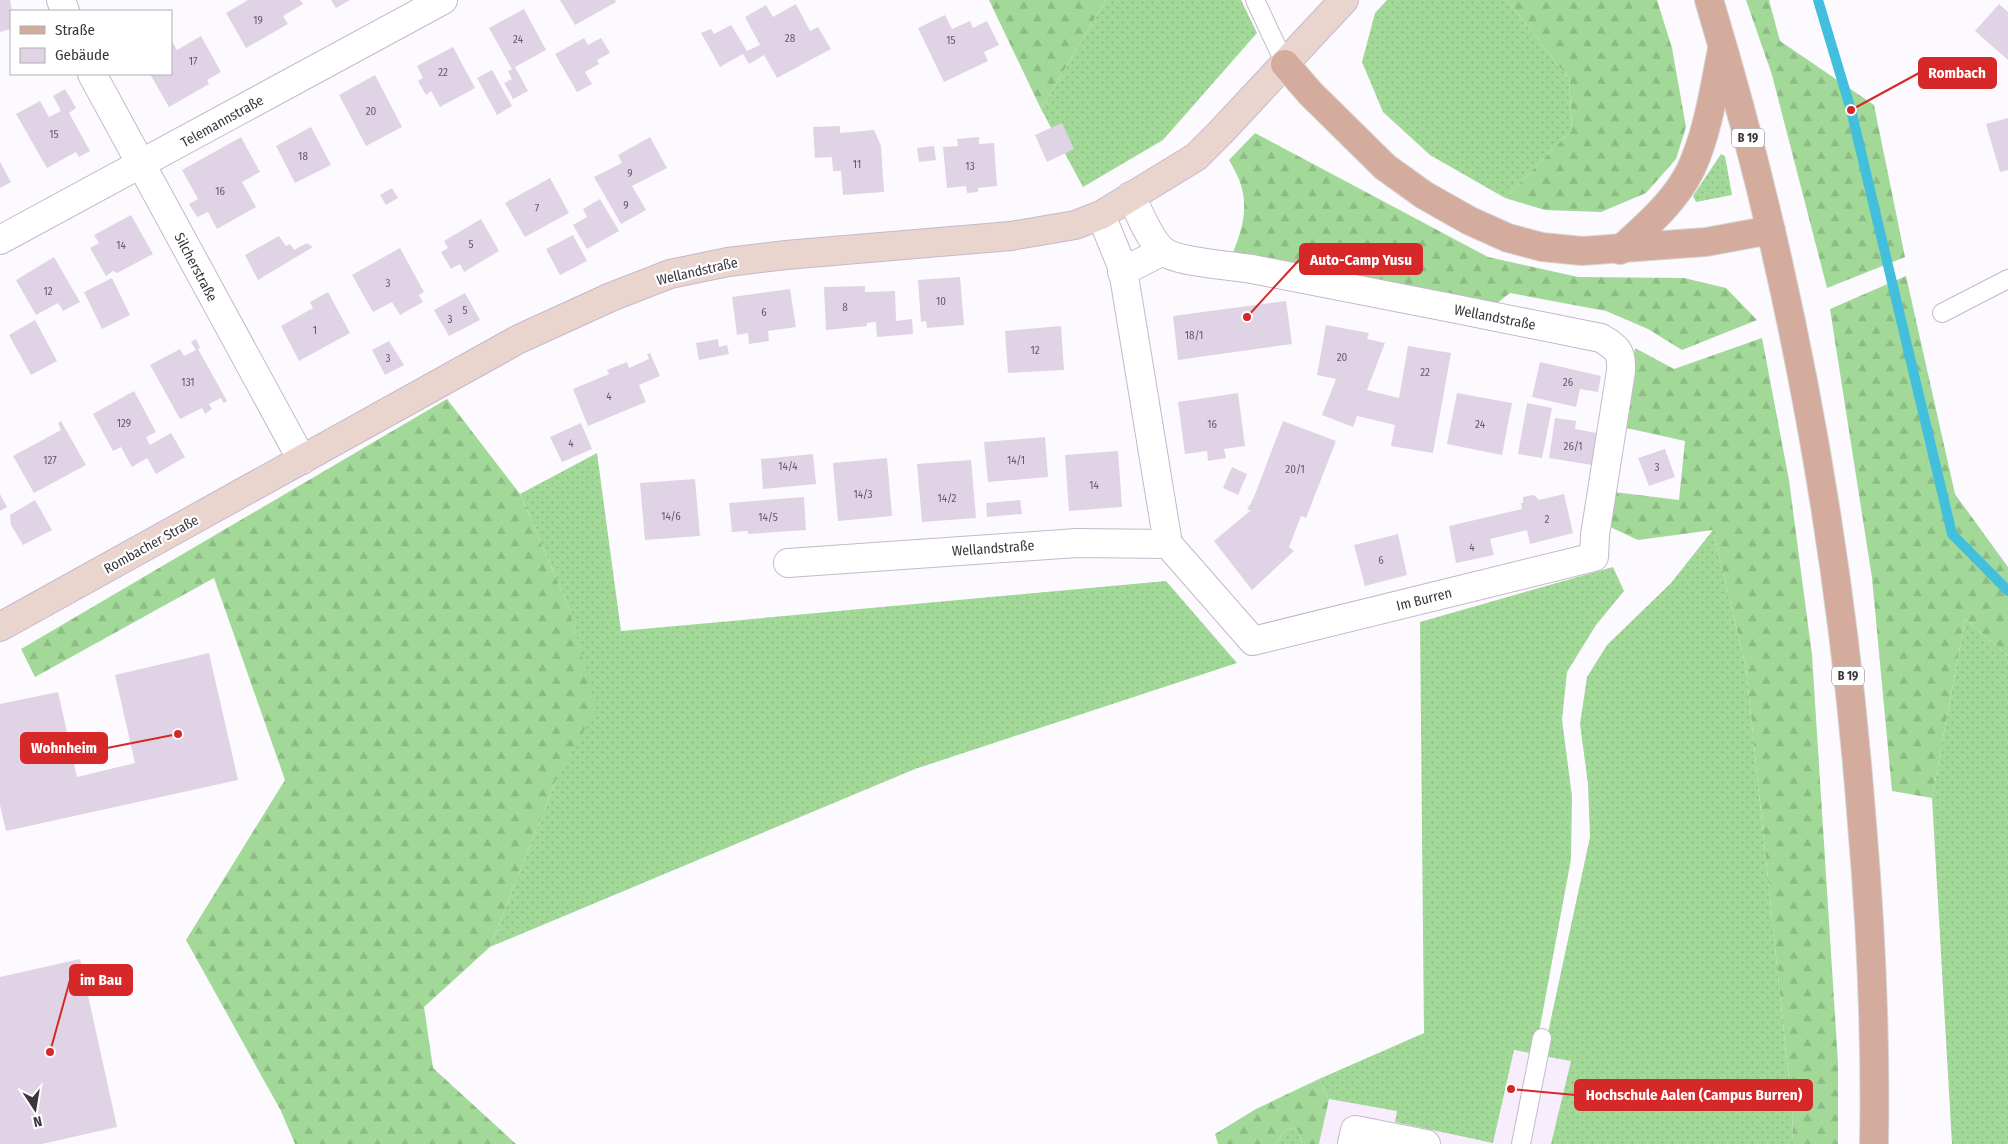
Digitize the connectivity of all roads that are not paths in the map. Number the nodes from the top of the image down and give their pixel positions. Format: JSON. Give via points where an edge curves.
{"nodes":[{"id":1,"x":443,"y":0,"type":"edge"},
{"id":2,"x":1255,"y":0,"type":"edge"},
{"id":3,"x":1344,"y":0,"type":"edge"},
{"id":4,"x":1709,"y":0,"type":"edge"},
{"id":5,"x":1723,"y":46,"type":"junction"},
{"id":6,"x":1285,"y":64,"type":"junction"},
{"id":7,"x":93,"y":75,"type":"edge"},
{"id":8,"x":142,"y":164,"type":"junction"},
{"id":9,"x":1131,"y":196,"type":"junction"},
{"id":10,"x":1101,"y":215,"type":"junction"},
{"id":11,"x":1771,"y":230,"type":"junction"},
{"id":12,"x":0,"y":240,"type":"edge"},
{"id":13,"x":1620,"y":250,"type":"junction"},
{"id":14,"x":1163,"y":251,"type":"junction"},
{"id":15,"x":1122,"y":272,"type":"junction"},
{"id":16,"x":2008,"y":279,"type":"edge"},
{"id":17,"x":1942,"y":313,"type":"dead end"},
{"id":18,"x":302,"y":460,"type":"junction"},
{"id":19,"x":1168,"y":544,"type":"junction"},
{"id":20,"x":1594,"y":557,"type":"joint"},
{"id":21,"x":788,"y":563,"type":"dead end"},
{"id":22,"x":0,"y":627,"type":"edge"},
{"id":23,"x":1542,"y":1038,"type":"dead end"},
{"id":24,"x":1354,"y":1137,"type":"edge"},
{"id":25,"x":1426,"y":1144,"type":"edge"},
{"id":26,"x":1521,"y":1144,"type":"edge"},
{"id":27,"x":1874,"y":1144,"type":"edge"}],
"edges":[{"from":1,"to":8,"type":"street","name":"Telemannstraße"},
{"from":2,"to":6,"type":"lane"},
{"from":3,"to":6,"type":"main road","name":"Wellandstraße"},
{"from":4,"to":5,"type":"main road","number":"B 19"},
{"from":5,"to":11,"type":"main road","number":"B 19"},
{"from":5,"to":13,"type":"main road","via":[[1708,114],[1691,169],[1668,204]]},
{"from":6,"to":9,"type":"main road","name":"Wellandstraße","via":[[1196,157]]},
{"from":6,"to":13,"type":"main road","via":[[1385,167],[1424,195],[1470,221],[1508,238],[1542,247]]},
{"from":7,"to":8,"type":"street","name":"Silcherstraße"},
{"from":8,"to":12,"type":"street","name":"Telemannstraße"},
{"from":8,"to":18,"type":"street","name":"Silcherstraße"},
{"from":9,"to":10,"type":"main road","name":"Wellandstraße"},
{"from":9,"to":14,"type":"street","via":[[1153,239]]},
{"from":10,"to":15,"type":"street"},
{"from":10,"to":18,"type":"main road","name":"Wellandstraße","via":[[1075,225],[1011,236],[786,255],[670,274],[611,296],[519,339]]},
{"from":11,"to":13,"type":"main road","via":[[1706,242]]},
{"from":11,"to":27,"type":"main road","number":"B 19","via":[[1795,337],[1824,498],[1854,722],[1868,905]]},
{"from":14,"to":15,"type":"street"},
{"from":14,"to":20,"type":"street","name":"Wellandstraße","via":[[1181,260],[1228,265],[1601,338],[1616,348],[1622,358],[1621,371]]},
{"from":15,"to":19,"type":"street"},
{"from":16,"to":17,"type":"lane"},
{"from":18,"to":22,"type":"main road","name":"Rombacher Straße"},
{"from":19,"to":20,"type":"street","name":"Im Burren","via":[[1253,641]]},
{"from":19,"to":21,"type":"street","name":"Wellandstraße","via":[[1077,543]]},
{"from":23,"to":26,"type":"lane"},
{"from":24,"to":25,"type":"street"}]}
